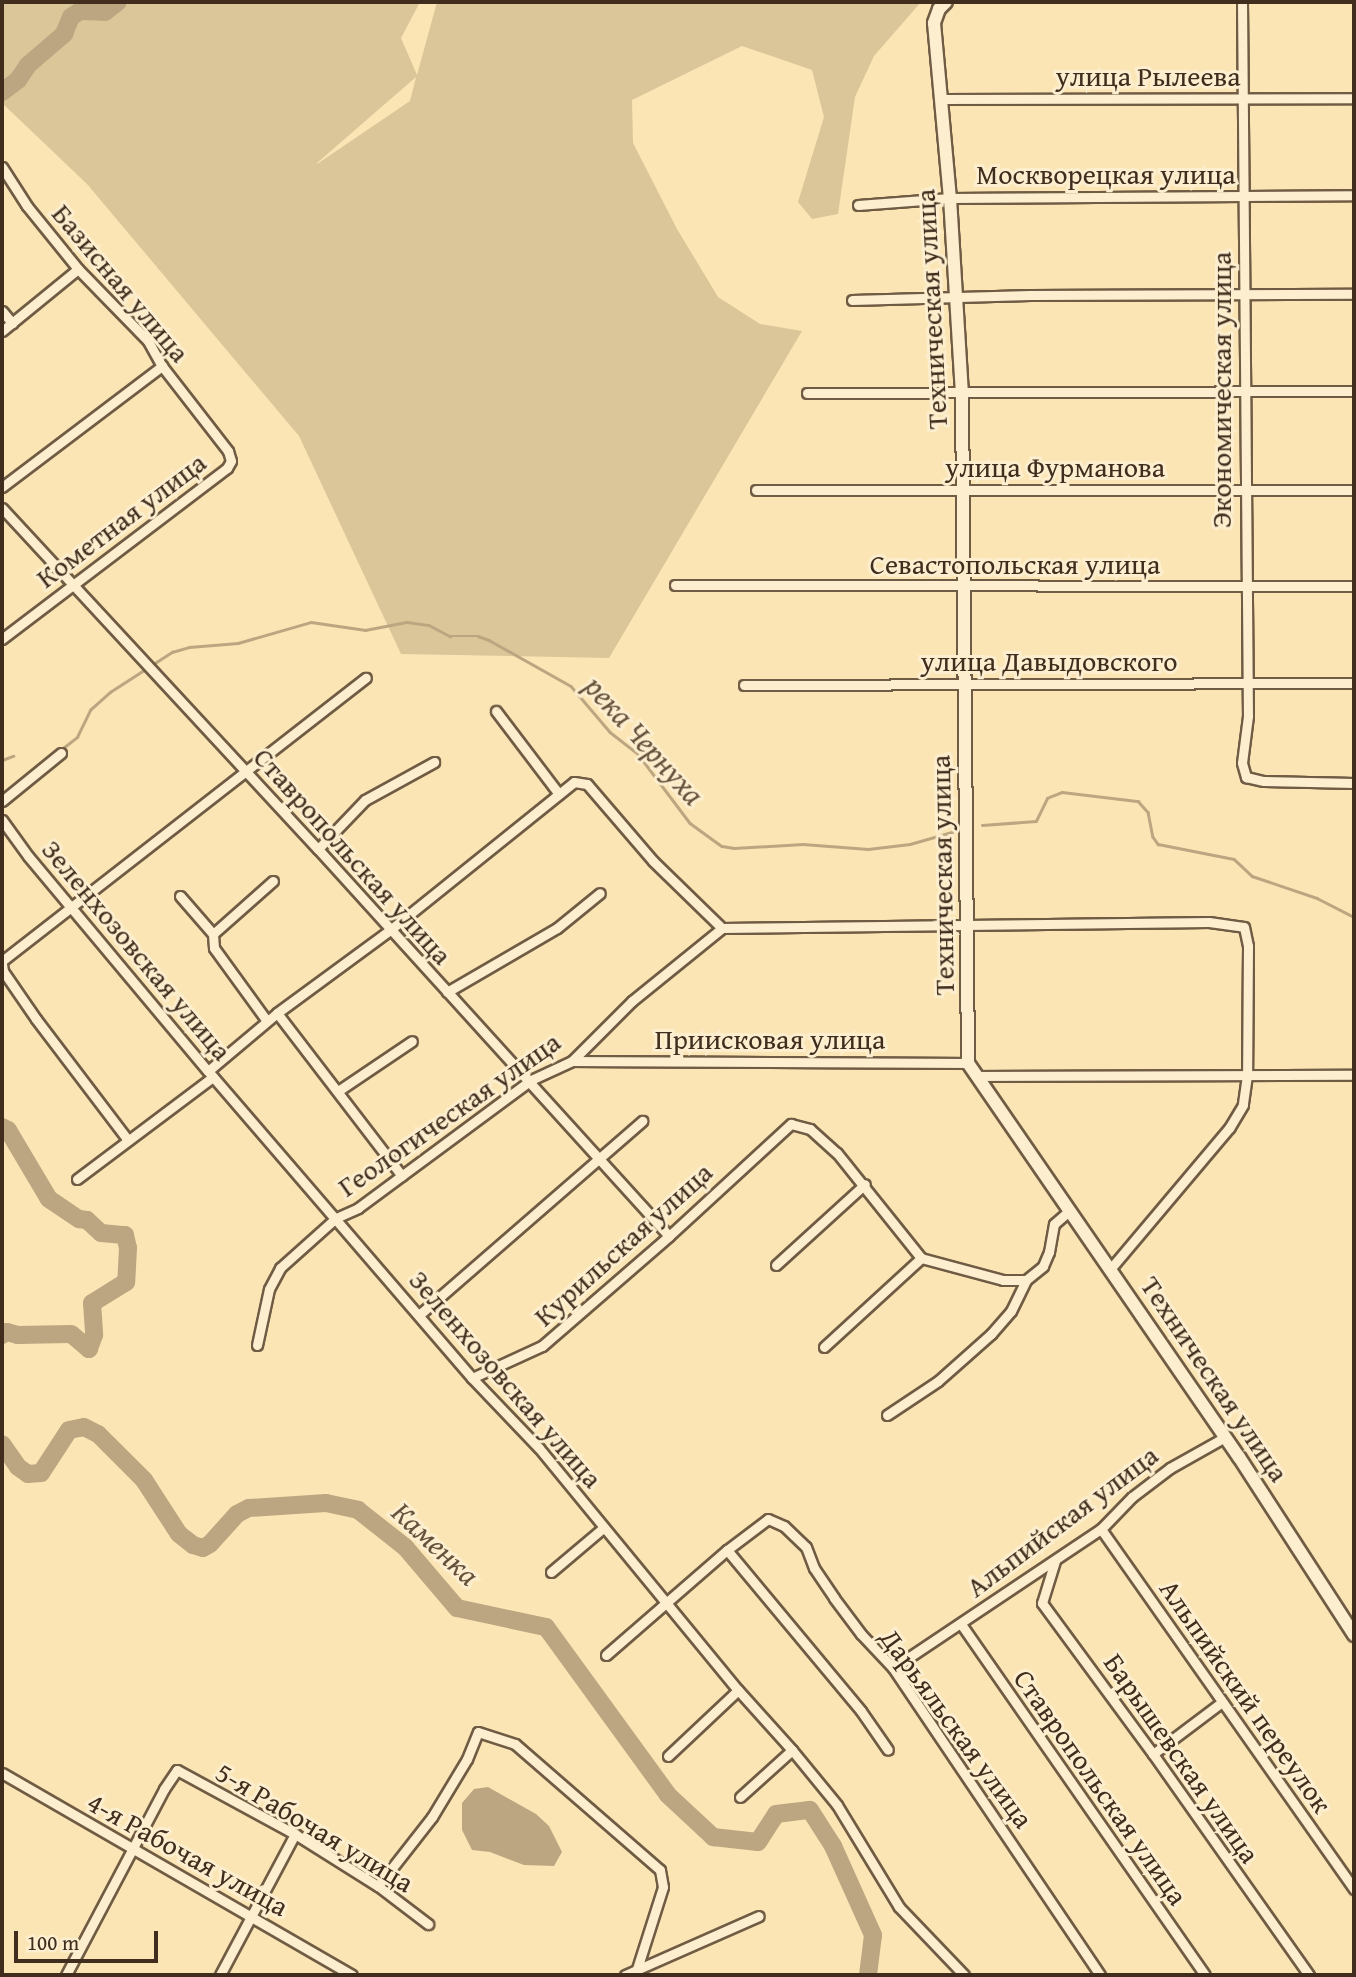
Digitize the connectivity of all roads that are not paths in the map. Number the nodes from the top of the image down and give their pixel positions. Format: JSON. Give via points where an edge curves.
{"nodes":[{"id":1,"x":946,"y":2,"type":"edge"},
{"id":2,"x":1242,"y":2,"type":"edge"},
{"id":3,"x":1243,"y":98,"type":"junction"},
{"id":4,"x":1354,"y":98,"type":"edge"},
{"id":5,"x":942,"y":99,"type":"junction"},
{"id":6,"x":2,"y":167,"type":"edge"},
{"id":7,"x":1354,"y":195,"type":"edge"},
{"id":8,"x":1242,"y":196,"type":"junction"},
{"id":9,"x":950,"y":198,"type":"junction"},
{"id":10,"x":858,"y":205,"type":"dead end"},
{"id":11,"x":78,"y":269,"type":"junction"},
{"id":12,"x":1244,"y":293,"type":"junction"},
{"id":13,"x":1354,"y":294,"type":"edge"},
{"id":14,"x":957,"y":296,"type":"junction"},
{"id":15,"x":852,"y":300,"type":"dead end"},
{"id":16,"x":2,"y":311,"type":"edge"},
{"id":17,"x":12,"y":323,"type":"junction"},
{"id":18,"x":2,"y":331,"type":"edge"},
{"id":19,"x":162,"y":366,"type":"junction"},
{"id":20,"x":1244,"y":391,"type":"junction"},
{"id":21,"x":1354,"y":391,"type":"edge"},
{"id":22,"x":807,"y":393,"type":"dead end"},
{"id":23,"x":962,"y":393,"type":"junction"},
{"id":24,"x":231,"y":460,"type":"joint"},
{"id":25,"x":2,"y":487,"type":"edge"},
{"id":26,"x":1245,"y":489,"type":"junction"},
{"id":27,"x":756,"y":490,"type":"dead end"},
{"id":28,"x":963,"y":490,"type":"junction"},
{"id":29,"x":1354,"y":490,"type":"edge"},
{"id":30,"x":2,"y":508,"type":"edge"},
{"id":31,"x":74,"y":584,"type":"junction"},
{"id":32,"x":675,"y":585,"type":"dead end"},
{"id":33,"x":1354,"y":586,"type":"edge"},
{"id":34,"x":962,"y":587,"type":"junction"},
{"id":35,"x":1245,"y":587,"type":"junction"},
{"id":36,"x":2,"y":639,"type":"edge"},
{"id":37,"x":366,"y":678,"type":"dead end"},
{"id":38,"x":1246,"y":682,"type":"junction"},
{"id":39,"x":1354,"y":683,"type":"edge"},
{"id":40,"x":744,"y":685,"type":"dead end"},
{"id":41,"x":964,"y":685,"type":"junction"},
{"id":42,"x":496,"y":712,"type":"dead end"},
{"id":43,"x":61,"y":753,"type":"dead end"},
{"id":44,"x":434,"y":762,"type":"dead end"},
{"id":45,"x":248,"y":773,"type":"junction"},
{"id":46,"x":1354,"y":783,"type":"edge"},
{"id":47,"x":559,"y":794,"type":"junction"},
{"id":48,"x":2,"y":801,"type":"edge"},
{"id":49,"x":2,"y":820,"type":"edge"},
{"id":50,"x":318,"y":849,"type":"junction"},
{"id":51,"x":273,"y":881,"type":"dead end"},
{"id":52,"x":600,"y":893,"type":"dead end"},
{"id":53,"x":180,"y":895,"type":"dead end"},
{"id":54,"x":71,"y":907,"type":"junction"},
{"id":55,"x":968,"y":926,"type":"junction"},
{"id":56,"x":722,"y":928,"type":"junction"},
{"id":57,"x":390,"y":930,"type":"junction"},
{"id":58,"x":213,"y":934,"type":"junction"},
{"id":59,"x":2,"y":963,"type":"edge"},
{"id":60,"x":3,"y":971,"type":"edge"},
{"id":61,"x":447,"y":992,"type":"junction"},
{"id":62,"x":277,"y":1013,"type":"junction"},
{"id":63,"x":267,"y":1021,"type":"junction"},
{"id":64,"x":412,"y":1041,"type":"dead end"},
{"id":65,"x":572,"y":1061,"type":"junction"},
{"id":66,"x":968,"y":1063,"type":"junction"},
{"id":67,"x":210,"y":1074,"type":"junction"},
{"id":68,"x":1247,"y":1075,"type":"junction"},
{"id":69,"x":1354,"y":1075,"type":"edge"},
{"id":70,"x":976,"y":1076,"type":"junction"},
{"id":71,"x":531,"y":1080,"type":"junction"},
{"id":72,"x":338,"y":1091,"type":"junction"},
{"id":73,"x":642,"y":1121,"type":"dead end"},
{"id":74,"x":128,"y":1140,"type":"junction"},
{"id":75,"x":601,"y":1158,"type":"junction"},
{"id":76,"x":402,"y":1176,"type":"junction"},
{"id":77,"x":77,"y":1179,"type":"dead end"},
{"id":78,"x":865,"y":1184,"type":"junction"},
{"id":79,"x":1069,"y":1211,"type":"junction"},
{"id":80,"x":336,"y":1218,"type":"junction"},
{"id":81,"x":669,"y":1236,"type":"junction"},
{"id":82,"x":920,"y":1258,"type":"junction"},
{"id":83,"x":776,"y":1265,"type":"dead end"},
{"id":84,"x":1111,"y":1268,"type":"junction"},
{"id":85,"x":1026,"y":1280,"type":"junction"},
{"id":86,"x":419,"y":1315,"type":"junction"},
{"id":87,"x":257,"y":1345,"type":"dead end"},
{"id":88,"x":824,"y":1346,"type":"dead end"},
{"id":89,"x":472,"y":1378,"type":"junction"},
{"id":90,"x":887,"y":1415,"type":"dead end"},
{"id":91,"x":1225,"y":1437,"type":"junction"},
{"id":92,"x":603,"y":1528,"type":"junction"},
{"id":93,"x":1101,"y":1529,"type":"junction"},
{"id":94,"x":727,"y":1550,"type":"junction"},
{"id":95,"x":1055,"y":1561,"type":"junction"},
{"id":96,"x":551,"y":1572,"type":"dead end"},
{"id":97,"x":667,"y":1604,"type":"junction"},
{"id":98,"x":961,"y":1624,"type":"junction"},
{"id":99,"x":1354,"y":1635,"type":"edge"},
{"id":100,"x":606,"y":1655,"type":"dead end"},
{"id":101,"x":893,"y":1668,"type":"junction"},
{"id":102,"x":738,"y":1690,"type":"junction"},
{"id":103,"x":1222,"y":1702,"type":"junction"},
{"id":104,"x":792,"y":1750,"type":"junction"},
{"id":105,"x":888,"y":1750,"type":"dead end"},
{"id":106,"x":1153,"y":1754,"type":"junction"},
{"id":107,"x":668,"y":1756,"type":"dead end"},
{"id":108,"x":2,"y":1773,"type":"edge"},
{"id":109,"x":740,"y":1797,"type":"dead end"},
{"id":110,"x":295,"y":1834,"type":"junction"},
{"id":111,"x":132,"y":1851,"type":"junction"},
{"id":112,"x":378,"y":1886,"type":"junction"},
{"id":113,"x":1354,"y":1889,"type":"edge"},
{"id":114,"x":252,"y":1915,"type":"junction"},
{"id":115,"x":759,"y":1916,"type":"dead end"},
{"id":116,"x":428,"y":1924,"type":"dead end"},
{"id":117,"x":637,"y":1969,"type":"junction"},
{"id":118,"x":66,"y":1975,"type":"edge"},
{"id":119,"x":220,"y":1975,"type":"edge"},
{"id":120,"x":352,"y":1975,"type":"edge"},
{"id":121,"x":625,"y":1975,"type":"edge"},
{"id":122,"x":964,"y":1975,"type":"edge"},
{"id":123,"x":1100,"y":1975,"type":"edge"},
{"id":124,"x":1205,"y":1975,"type":"edge"},
{"id":125,"x":1309,"y":1975,"type":"edge"}],
"edges":[{"from":1,"to":5,"type":"street","name":"Техническая улица","via":[[934,23]]},
{"from":2,"to":3,"type":"street","name":"Экономическая улица"},
{"from":3,"to":4,"type":"street","name":"улица Рылеева"},
{"from":3,"to":5,"type":"street","name":"улица Рылеева"},
{"from":3,"to":8,"type":"street","name":"Экономическая улица"},
{"from":5,"to":9,"type":"street","name":"Техническая улица"},
{"from":6,"to":11,"type":"street","name":"Базисная улица"},
{"from":7,"to":8,"type":"street","name":"Москворецкая улица"},
{"from":8,"to":9,"type":"street","name":"Москворецкая улица"},
{"from":8,"to":12,"type":"street","name":"Экономическая улица"},
{"from":9,"to":10,"type":"street","name":"Москворецкая улица"},
{"from":9,"to":14,"type":"street","name":"Техническая улица"},
{"from":11,"to":17,"type":"street"},
{"from":11,"to":19,"type":"street","name":"Базисная улица","via":[[148,341]]},
{"from":12,"to":13,"type":"street"},
{"from":12,"to":14,"type":"street"},
{"from":12,"to":20,"type":"street","name":"Экономическая улица"},
{"from":14,"to":15,"type":"street"},
{"from":14,"to":23,"type":"street","name":"Техническая улица"},
{"from":16,"to":17,"type":"street"},
{"from":17,"to":18,"type":"street"},
{"from":19,"to":24,"type":"street","name":"Базисная улица"},
{"from":19,"to":25,"type":"street"},
{"from":20,"to":21,"type":"street"},
{"from":20,"to":23,"type":"street"},
{"from":20,"to":26,"type":"street","name":"Экономическая улица"},
{"from":22,"to":23,"type":"street"},
{"from":23,"to":28,"type":"street","name":"Техническая улица"},
{"from":24,"to":31,"type":"street","name":"Кометная улица","via":[[227,468]]},
{"from":26,"to":28,"type":"street","name":"улица Фурманова"},
{"from":26,"to":29,"type":"street","name":"улица Фурманова"},
{"from":26,"to":35,"type":"street","name":"Экономическая улица"},
{"from":27,"to":28,"type":"street","name":"улица Фурманова"},
{"from":28,"to":34,"type":"street","name":"Техническая улица"},
{"from":30,"to":31,"type":"street","name":"Ставропольская улица"},
{"from":31,"to":36,"type":"street","name":"Кометная улица"},
{"from":31,"to":45,"type":"street","name":"Ставропольская улица"},
{"from":32,"to":34,"type":"street","name":"Севастопольская улица"},
{"from":33,"to":35,"type":"street","name":"Севастопольская улица"},
{"from":34,"to":35,"type":"street","name":"Севастопольская улица"},
{"from":34,"to":41,"type":"street","name":"Техническая улица"},
{"from":35,"to":38,"type":"street","name":"Экономическая улица"},
{"from":37,"to":45,"type":"street"},
{"from":38,"to":39,"type":"street","name":"улица Давыдовского"},
{"from":38,"to":41,"type":"street","name":"улица Давыдовского"},
{"from":38,"to":46,"type":"street","name":"Экономическая улица","via":[[1248,716],[1242,763],[1246,777]]},
{"from":40,"to":41,"type":"street","name":"улица Давыдовского"},
{"from":41,"to":55,"type":"street","name":"Техническая улица"},
{"from":42,"to":47,"type":"street"},
{"from":43,"to":48,"type":"street"},
{"from":44,"to":50,"type":"street","via":[[365,800]]},
{"from":45,"to":50,"type":"street","name":"Ставропольская улица"},
{"from":45,"to":54,"type":"street"},
{"from":47,"to":56,"type":"street","via":[[574,782],[587,784],[653,861]]},
{"from":47,"to":57,"type":"street"},
{"from":49,"to":54,"type":"street","name":"Зеленхозовская улица"},
{"from":50,"to":57,"type":"street","name":"Ставропольская улица"},
{"from":51,"to":58,"type":"street"},
{"from":52,"to":61,"type":"street","via":[[557,928]]},
{"from":53,"to":58,"type":"street"},
{"from":54,"to":59,"type":"street"},
{"from":54,"to":67,"type":"street","name":"Зеленхозовская улица"},
{"from":55,"to":56,"type":"street"},
{"from":55,"to":66,"type":"street","name":"Техническая улица"},
{"from":55,"to":68,"type":"street","via":[[1209,922],[1244,927],[1248,935]]},
{"from":56,"to":65,"type":"street","name":"Геологическая улица","via":[[621,1010]]},
{"from":57,"to":61,"type":"street","name":"Ставропольская улица"},
{"from":57,"to":62,"type":"street"},
{"from":58,"to":63,"type":"street","via":[[214,948]]},
{"from":59,"to":60,"type":"street"},
{"from":60,"to":74,"type":"street"},
{"from":61,"to":71,"type":"street","name":"Ставропольская улица"},
{"from":62,"to":63,"type":"street"},
{"from":62,"to":72,"type":"street"},
{"from":63,"to":67,"type":"street"},
{"from":64,"to":72,"type":"street"},
{"from":65,"to":66,"type":"street","name":"Приисковая улица"},
{"from":65,"to":71,"type":"street","name":"Геологическая улица"},
{"from":66,"to":70,"type":"street","name":"Техническая улица"},
{"from":67,"to":74,"type":"street"},
{"from":67,"to":80,"type":"street","name":"Зеленхозовская улица"},
{"from":68,"to":69,"type":"street"},
{"from":68,"to":70,"type":"street"},
{"from":68,"to":84,"type":"street","via":[[1238,1117]]},
{"from":70,"to":79,"type":"street","name":"Техническая улица"},
{"from":71,"to":75,"type":"street","name":"Ставропольская улица"},
{"from":71,"to":76,"type":"street","name":"Геологическая улица"},
{"from":72,"to":76,"type":"street"},
{"from":73,"to":75,"type":"street"},
{"from":74,"to":77,"type":"street"},
{"from":75,"to":81,"type":"street","name":"Ставропольская улица"},
{"from":75,"to":86,"type":"street"},
{"from":76,"to":80,"type":"street","name":"Геологическая улица"},
{"from":78,"to":81,"type":"street","name":"Курильская улица","via":[[810,1129],[791,1124]]},
{"from":78,"to":82,"type":"street"},
{"from":78,"to":83,"type":"street"},
{"from":79,"to":84,"type":"street","name":"Техническая улица"},
{"from":79,"to":85,"type":"street","via":[[1054,1224],[1043,1266]]},
{"from":80,"to":86,"type":"street","name":"Зеленхозовская улица"},
{"from":80,"to":87,"type":"street","name":"Геологическая улица","via":[[273,1279]]},
{"from":81,"to":89,"type":"street","name":"Курильская улица","via":[[542,1346]]},
{"from":82,"to":85,"type":"street","via":[[1003,1280]]},
{"from":82,"to":88,"type":"street"},
{"from":84,"to":91,"type":"street","name":"Техническая улица"},
{"from":85,"to":90,"type":"street","via":[[1011,1311],[991,1334],[938,1381]]},
{"from":86,"to":89,"type":"street","name":"Зеленхозовская улица"},
{"from":89,"to":92,"type":"street","name":"Зеленхозовская улица","via":[[539,1448]]},
{"from":91,"to":93,"type":"street","name":"Альпийская улица","via":[[1170,1468]]},
{"from":91,"to":99,"type":"street","name":"Техническая улица"},
{"from":92,"to":96,"type":"street"},
{"from":92,"to":97,"type":"street","name":"Зеленхозовская улица"},
{"from":93,"to":95,"type":"street","name":"Альпийская улица"},
{"from":93,"to":103,"type":"street","name":"Альпийский переулок"},
{"from":94,"to":97,"type":"street"},
{"from":94,"to":101,"type":"street","name":"Дарьяльская улица","via":[[768,1519],[784,1526],[806,1547],[814,1568],[861,1634]]},
{"from":94,"to":105,"type":"street"},
{"from":95,"to":98,"type":"street","name":"Альпийская улица"},
{"from":95,"to":106,"type":"street","name":"Барышевская улица","via":[[1042,1604]]},
{"from":97,"to":100,"type":"street"},
{"from":97,"to":102,"type":"street","name":"Зеленхозовская улица"},
{"from":98,"to":101,"type":"street","name":"Альпийская улица"},
{"from":98,"to":124,"type":"street","name":"Ставропольская улица"},
{"from":101,"to":123,"type":"street","name":"Дарьяльская улица"},
{"from":102,"to":104,"type":"street","name":"Зеленхозовская улица"},
{"from":102,"to":107,"type":"street"},
{"from":103,"to":106,"type":"street"},
{"from":103,"to":113,"type":"street","name":"Альпийский переулок"},
{"from":104,"to":109,"type":"street"},
{"from":104,"to":122,"type":"street","name":"Зеленхозовская улица","via":[[837,1805],[899,1907]]},
{"from":106,"to":125,"type":"street","name":"Барышевская улица"},
{"from":108,"to":111,"type":"street","name":"4-я Рабочая улица"},
{"from":110,"to":111,"type":"street","name":"5-я Рабочая улица","via":[[177,1770]]},
{"from":110,"to":112,"type":"street","name":"5-я Рабочая улица"},
{"from":110,"to":114,"type":"street"},
{"from":111,"to":114,"type":"street","name":"4-я Рабочая улица"},
{"from":111,"to":118,"type":"street"},
{"from":112,"to":116,"type":"street","name":"5-я Рабочая улица"},
{"from":112,"to":117,"type":"street","via":[[432,1817],[467,1759],[478,1731],[515,1744],[660,1870],[663,1887]]},
{"from":114,"to":119,"type":"street"},
{"from":114,"to":120,"type":"street","name":"4-я Рабочая улица"},
{"from":115,"to":117,"type":"street"},
{"from":117,"to":121,"type":"street"}]}
